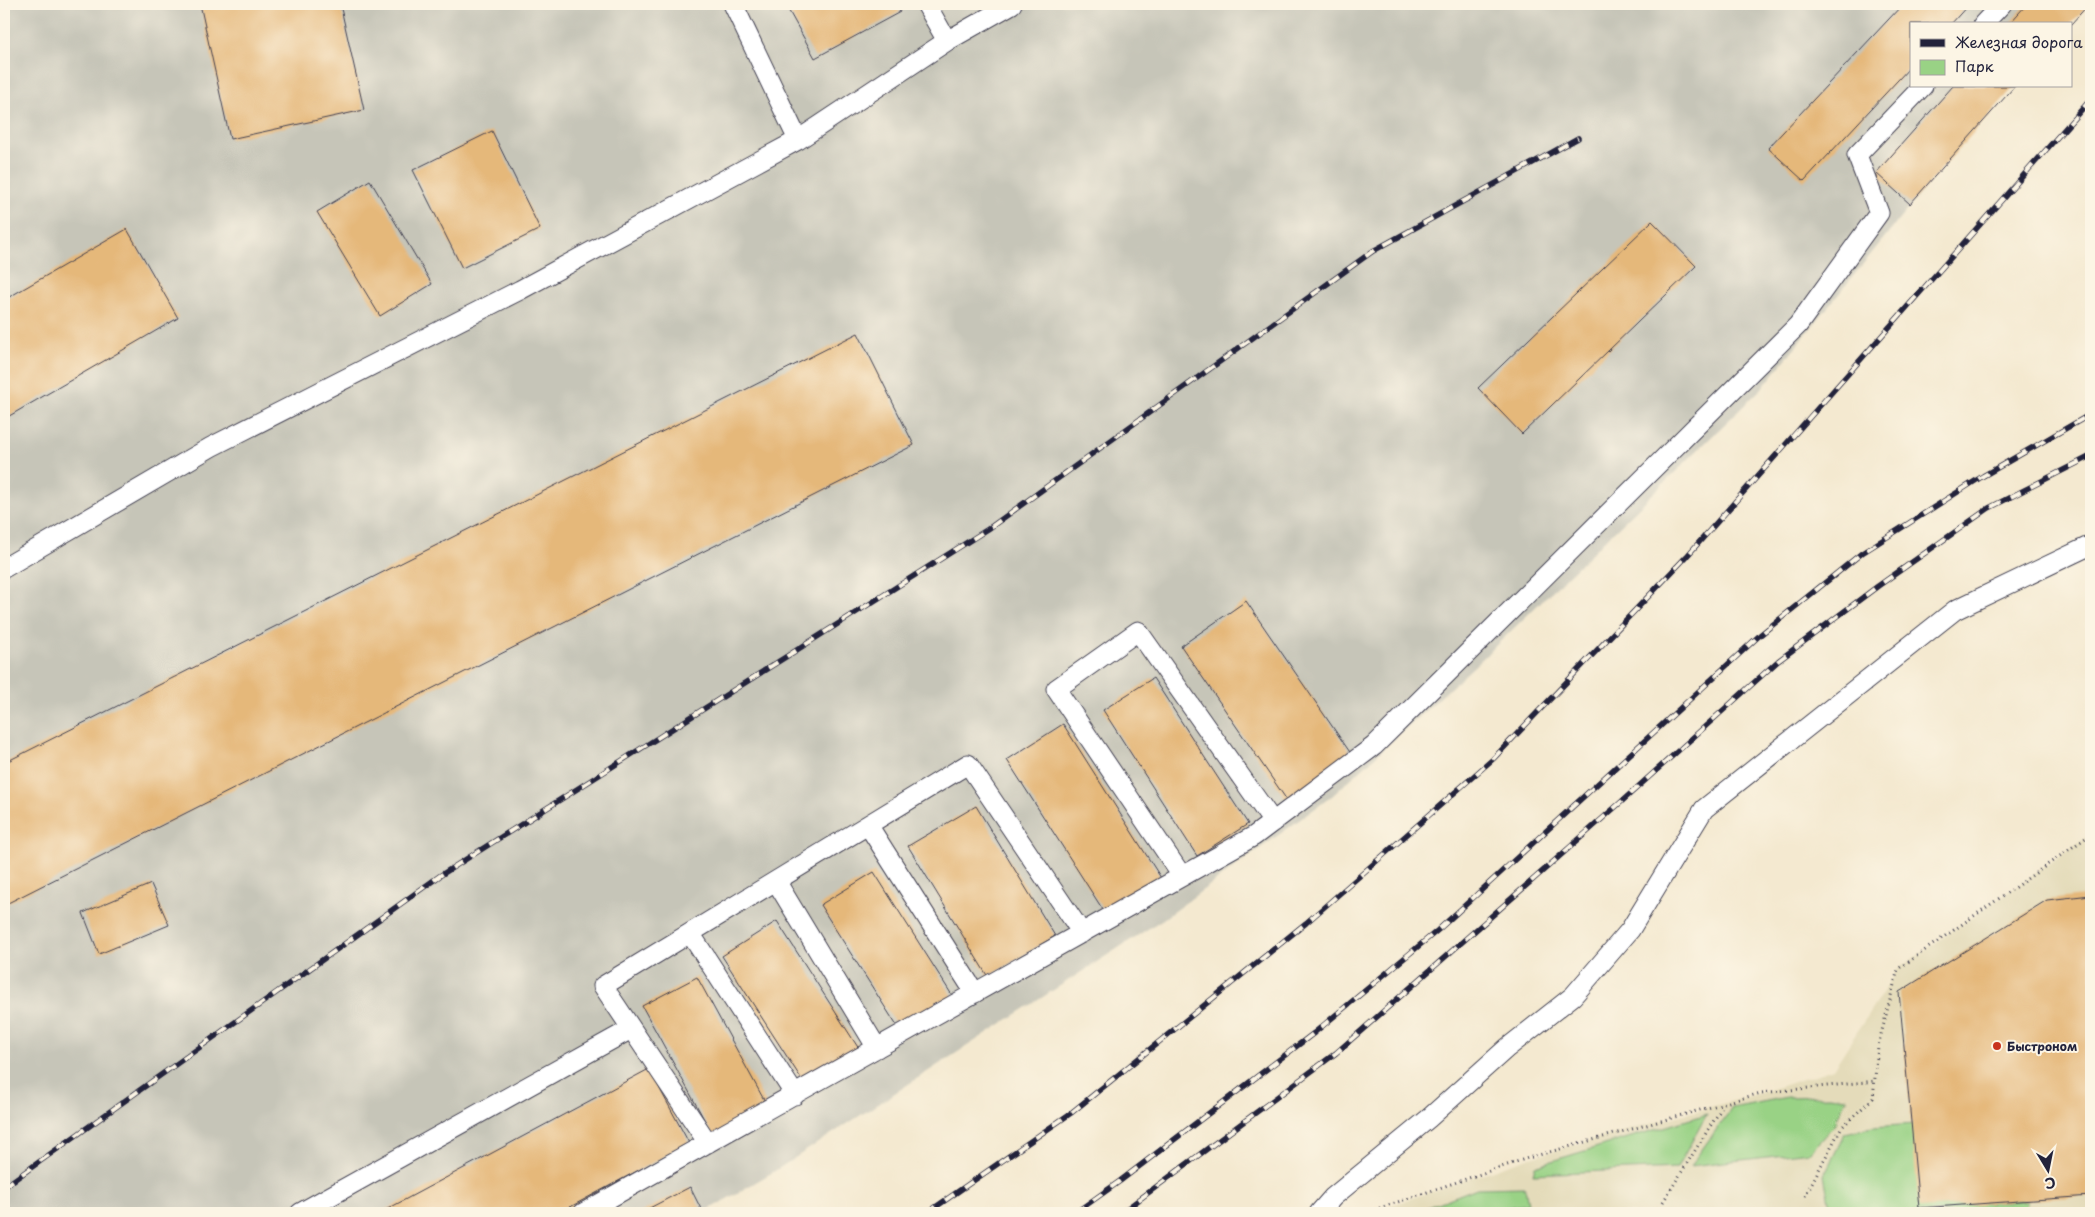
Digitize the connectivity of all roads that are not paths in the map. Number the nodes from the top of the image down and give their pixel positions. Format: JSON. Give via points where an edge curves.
{"nodes":[{"id":1,"x":733,"y":4,"type":"edge"},
{"id":2,"x":926,"y":4,"type":"edge"},
{"id":3,"x":1012,"y":4,"type":"edge"},
{"id":4,"x":2002,"y":4,"type":"edge"},
{"id":5,"x":1985,"y":22,"type":"edge"},
{"id":6,"x":947,"y":41,"type":"junction"},
{"id":7,"x":1921,"y":88,"type":"edge"},
{"id":8,"x":798,"y":140,"type":"junction"},
{"id":9,"x":2091,"y":545,"type":"edge"},
{"id":10,"x":4,"y":568,"type":"edge"},
{"id":11,"x":1273,"y":822,"type":"junction"},
{"id":12,"x":868,"y":825,"type":"junction"},
{"id":13,"x":1182,"y":876,"type":"junction"},
{"id":14,"x":776,"y":881,"type":"junction"},
{"id":15,"x":690,"y":933,"type":"junction"},
{"id":16,"x":1082,"y":933,"type":"junction"},
{"id":17,"x":975,"y":993,"type":"junction"},
{"id":18,"x":632,"y":1029,"type":"junction"},
{"id":19,"x":877,"y":1048,"type":"junction"},
{"id":20,"x":795,"y":1094,"type":"junction"},
{"id":21,"x":708,"y":1144,"type":"junction"},
{"id":22,"x":300,"y":1213,"type":"edge"},
{"id":23,"x":583,"y":1213,"type":"edge"},
{"id":24,"x":1319,"y":1213,"type":"edge"}],
"edges":[{"from":1,"to":8,"type":"lane"},
{"from":2,"to":6,"type":"lane"},
{"from":3,"to":6,"type":"lane"},
{"from":4,"to":5,"type":"lane"},
{"from":6,"to":8,"type":"lane"},
{"from":7,"to":11,"type":"lane","via":[[1857,155],[1879,212],[1798,325],[1374,746]]},
{"from":8,"to":10,"type":"lane","via":[[520,290],[211,447]]},
{"from":9,"to":24,"type":"lane","via":[[1955,610],[1704,808],[1630,930],[1573,996],[1507,1048]]},
{"from":11,"to":13,"type":"lane"},
{"from":11,"to":13,"type":"lane","via":[[1138,631],[1056,688]]},
{"from":12,"to":14,"type":"lane"},
{"from":12,"to":16,"type":"lane","via":[[968,764]]},
{"from":12,"to":17,"type":"lane"},
{"from":13,"to":16,"type":"lane"},
{"from":14,"to":15,"type":"lane"},
{"from":14,"to":19,"type":"lane"},
{"from":15,"to":18,"type":"lane","via":[[603,986]]},
{"from":15,"to":20,"type":"lane"},
{"from":16,"to":17,"type":"lane"},
{"from":17,"to":19,"type":"lane"},
{"from":18,"to":21,"type":"lane"},
{"from":18,"to":22,"type":"lane"},
{"from":19,"to":20,"type":"lane"},
{"from":20,"to":21,"type":"lane"},
{"from":21,"to":23,"type":"lane"}]}
